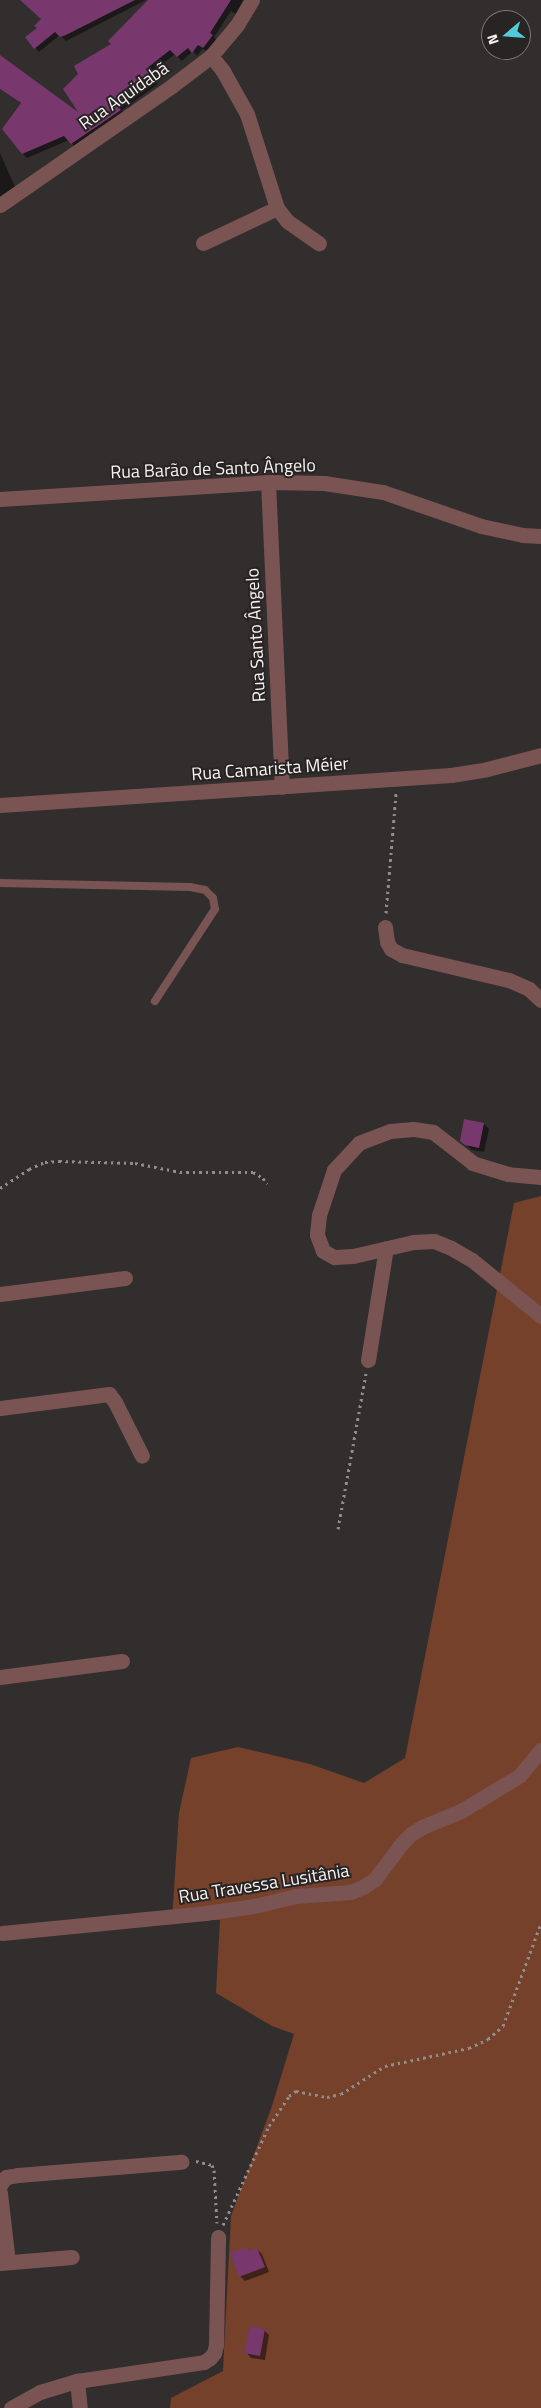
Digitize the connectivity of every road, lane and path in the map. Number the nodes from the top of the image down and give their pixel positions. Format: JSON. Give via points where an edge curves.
{"nodes":[{"id":1,"x":252,"y":0,"type":"edge"},
{"id":2,"x":211,"y":56,"type":"junction"},
{"id":3,"x":0,"y":205,"type":"edge"},
{"id":4,"x":277,"y":208,"type":"junction"},
{"id":5,"x":203,"y":243,"type":"dead end"},
{"id":6,"x":319,"y":243,"type":"dead end"},
{"id":7,"x":268,"y":482,"type":"junction"},
{"id":8,"x":0,"y":499,"type":"edge"},
{"id":9,"x":541,"y":536,"type":"edge"},
{"id":10,"x":538,"y":760,"type":"edge"},
{"id":11,"x":397,"y":780,"type":"junction"},
{"id":12,"x":282,"y":787,"type":"junction"},
{"id":13,"x":0,"y":805,"type":"edge"},
{"id":14,"x":0,"y":883,"type":"edge"},
{"id":15,"x":385,"y":927,"type":"joint"},
{"id":16,"x":541,"y":1000,"type":"edge"},
{"id":17,"x":155,"y":1001,"type":"dead end"},
{"id":18,"x":541,"y":1177,"type":"edge"},
{"id":19,"x":267,"y":1184,"type":"dead end"},
{"id":20,"x":0,"y":1188,"type":"edge"},
{"id":21,"x":386,"y":1248,"type":"junction"},
{"id":22,"x":125,"y":1278,"type":"dead end"},
{"id":23,"x":0,"y":1294,"type":"edge"},
{"id":24,"x":541,"y":1316,"type":"edge"},
{"id":25,"x":368,"y":1360,"type":"joint"},
{"id":26,"x":0,"y":1408,"type":"edge"},
{"id":27,"x":142,"y":1456,"type":"dead end"},
{"id":28,"x":338,"y":1529,"type":"dead end"},
{"id":29,"x":122,"y":1661,"type":"dead end"},
{"id":30,"x":0,"y":1677,"type":"edge"},
{"id":31,"x":541,"y":1750,"type":"edge"},
{"id":32,"x":541,"y":1923,"type":"edge"},
{"id":33,"x":2,"y":1933,"type":"dead end"},
{"id":34,"x":181,"y":2162,"type":"joint"},
{"id":35,"x":0,"y":2185,"type":"edge"},
{"id":36,"x":0,"y":2193,"type":"edge"},
{"id":37,"x":218,"y":2236,"type":"junction"},
{"id":38,"x":72,"y":2257,"type":"dead end"},
{"id":39,"x":4,"y":2263,"type":"edge"},
{"id":40,"x":77,"y":2381,"type":"junction"},
{"id":41,"x":12,"y":2408,"type":"edge"},
{"id":42,"x":80,"y":2408,"type":"edge"}],
"edges":[{"from":1,"to":2,"type":"street","name":"Rua Aquidabã","via":[[237,25]]},
{"from":2,"to":3,"type":"street","name":"Rua Aquidabã"},
{"from":2,"to":4,"type":"street","via":[[227,77],[247,114]]},
{"from":4,"to":5,"type":"street"},
{"from":4,"to":6,"type":"street","via":[[287,221]]},
{"from":7,"to":8,"type":"street","name":"Rua Barão de Santo Ângelo"},
{"from":7,"to":9,"type":"street","name":"Rua Barão de Santo Ângelo","via":[[354,486],[383,492],[482,526]]},
{"from":7,"to":12,"type":"street","name":"Rua Santo Ângelo"},
{"from":10,"to":11,"type":"street","name":"Rua Camarista Méier"},
{"from":11,"to":12,"type":"street","name":"Rua Camarista Méier"},
{"from":11,"to":15,"type":"path"},
{"from":12,"to":13,"type":"street","name":"Rua Camarista Méier"},
{"from":14,"to":17,"type":"lane","via":[[205,890],[213,898],[215,909]]},
{"from":15,"to":16,"type":"street","via":[[391,949],[402,955],[509,980],[529,989]]},
{"from":18,"to":21,"type":"street","via":[[508,1174],[473,1163],[439,1136],[425,1130],[390,1131],[372,1137],[349,1152],[334,1170],[319,1215],[317,1235],[323,1251],[334,1257]]},
{"from":19,"to":20,"type":"path","via":[[253,1172],[180,1172],[135,1163],[59,1161],[45,1162],[28,1169]]},
{"from":21,"to":24,"type":"street","via":[[434,1241],[451,1248],[472,1260]]},
{"from":21,"to":25,"type":"street"},
{"from":22,"to":23,"type":"street"},
{"from":25,"to":28,"type":"path"},
{"from":26,"to":27,"type":"street","via":[[108,1394]]},
{"from":29,"to":30,"type":"street"},
{"from":31,"to":33,"type":"street","name":"Rua Travessa Lusitânia","via":[[518,1776],[461,1811],[411,1834],[375,1879],[351,1892],[296,1896],[205,1913]]},
{"from":32,"to":37,"type":"path","via":[[503,2026],[488,2039],[469,2048],[384,2066],[341,2094],[327,2097],[296,2091],[289,2096],[269,2126]]},
{"from":34,"to":35,"type":"street","via":[[18,2175],[6,2177]]},
{"from":34,"to":37,"type":"path","via":[[212,2164],[216,2179]]},
{"from":36,"to":39,"type":"street"},
{"from":37,"to":40,"type":"street","via":[[216,2345],[210,2358],[188,2365]]},
{"from":38,"to":39,"type":"street"},
{"from":40,"to":41,"type":"street","via":[[40,2392]]},
{"from":40,"to":42,"type":"street"}]}
